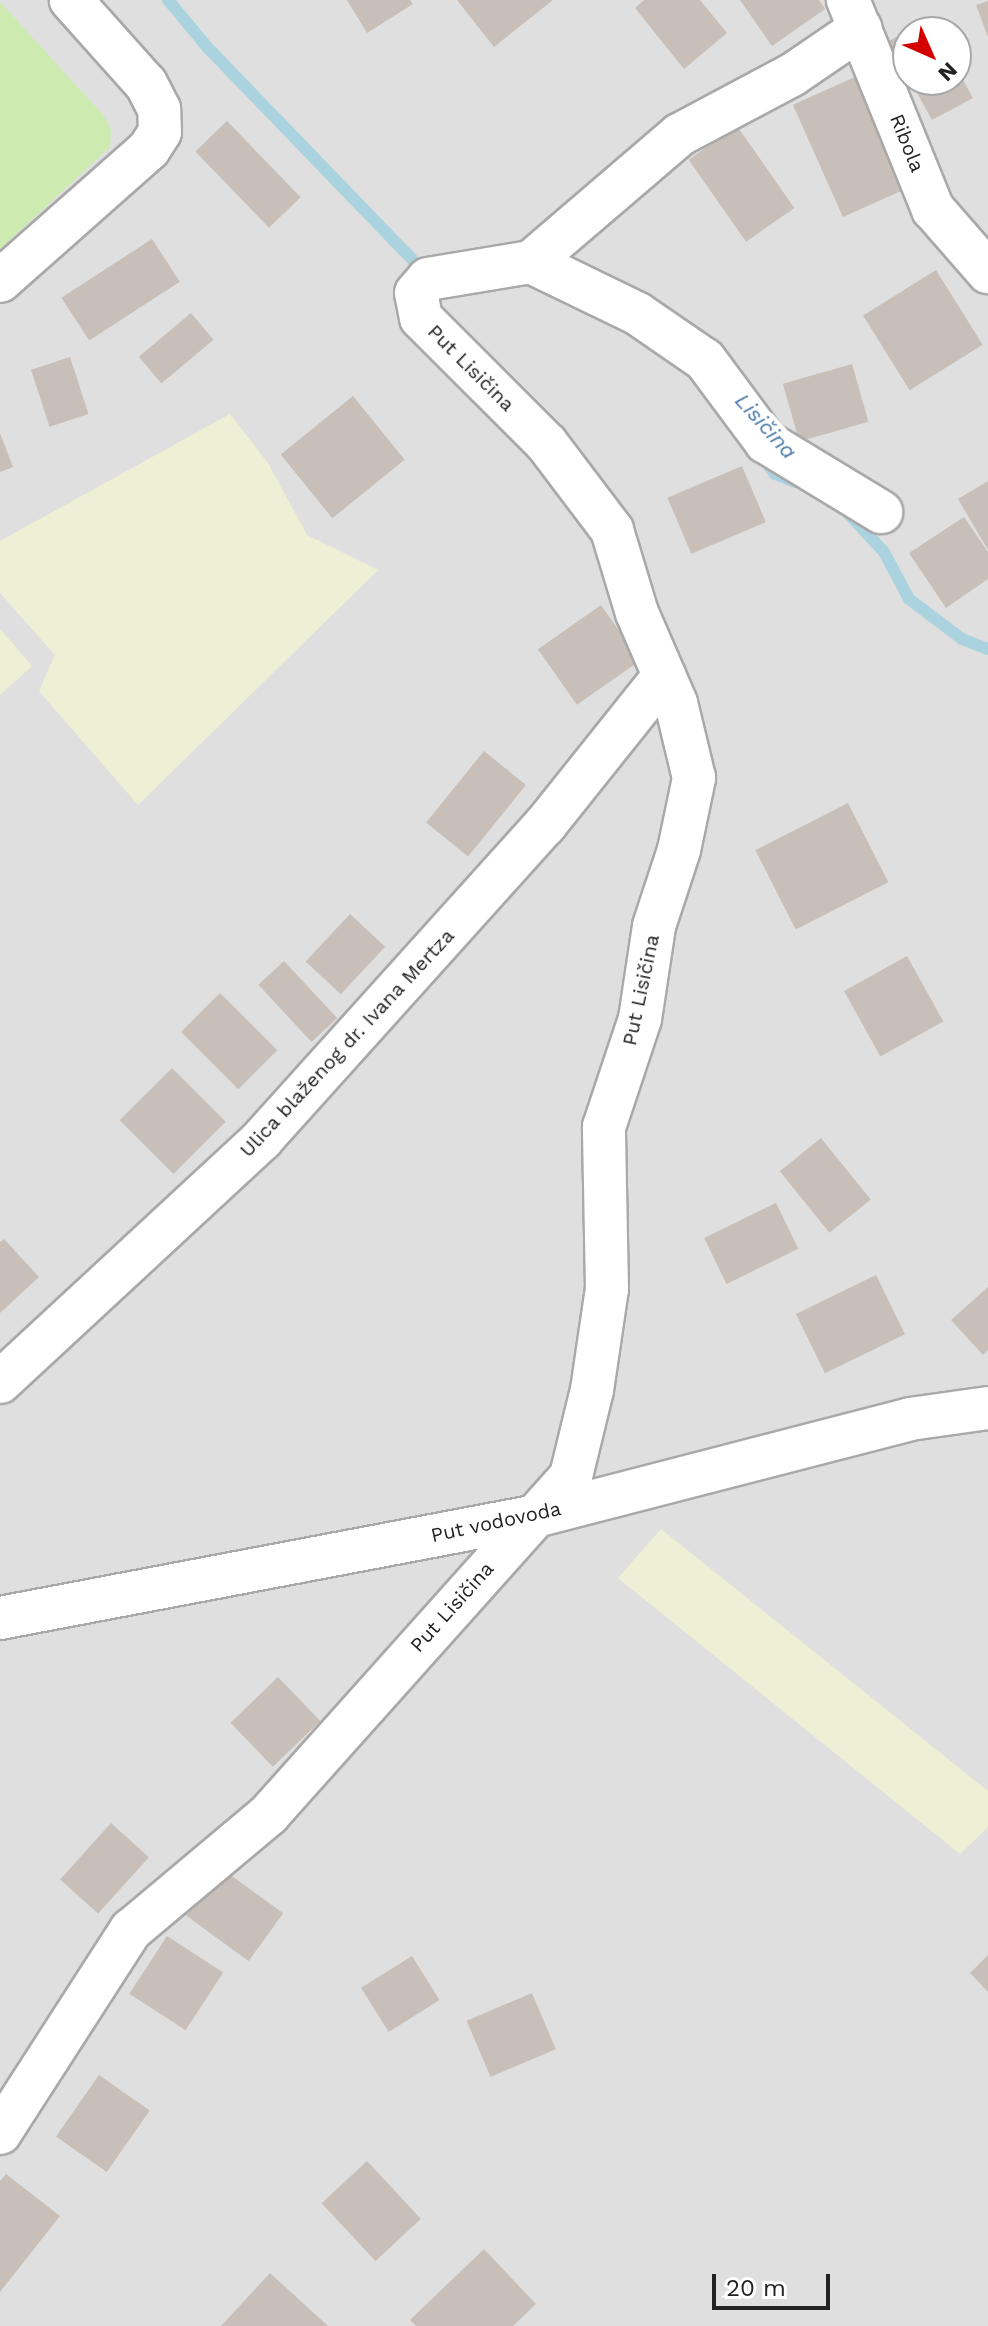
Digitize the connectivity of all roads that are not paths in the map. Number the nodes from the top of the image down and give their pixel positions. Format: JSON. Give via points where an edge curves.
{"nodes":[{"id":1,"x":71,"y":0,"type":"edge"},
{"id":2,"x":855,"y":14,"type":"edge"},
{"id":3,"x":531,"y":262,"type":"junction"},
{"id":4,"x":988,"y":272,"type":"edge"},
{"id":5,"x":0,"y":281,"type":"edge"},
{"id":6,"x":881,"y":512,"type":"dead end"},
{"id":7,"x":664,"y":676,"type":"junction"},
{"id":8,"x":0,"y":1382,"type":"edge"},
{"id":9,"x":988,"y":1408,"type":"edge"},
{"id":10,"x":532,"y":1517,"type":"junction"},
{"id":11,"x":0,"y":1618,"type":"edge"},
{"id":12,"x":0,"y":2133,"type":"edge"}],
"edges":[{"from":1,"to":5,"type":"street","via":[[146,84],[159,109],[160,132],[149,149]]},
{"from":2,"to":3,"type":"street","via":[[792,75],[679,135]]},
{"from":2,"to":4,"type":"street","name":"Ribola","via":[[933,209]]},
{"from":3,"to":6,"type":"street","via":[[638,314],[705,360],[766,442]]},
{"from":3,"to":7,"type":"street","name":"Put Lisičina","via":[[428,279],[416,293],[421,318],[547,444],[612,530],[637,613]]},
{"from":7,"to":8,"type":"street","name":"Ulica blaženog dr. Ivana Mertza","via":[[545,825],[262,1139]]},
{"from":7,"to":10,"type":"street","name":"Put Lisičina","via":[[694,778],[679,850],[654,926],[640,1019],[604,1127],[607,1289],[592,1390],[571,1476]]},
{"from":9,"to":10,"type":"street","name":"Put vodovoda","via":[[910,1419]]},
{"from":10,"to":11,"type":"street","name":"Put vodovoda"},
{"from":10,"to":12,"type":"street","name":"Put Lisičina","via":[[269,1814],[131,1930]]}]}
